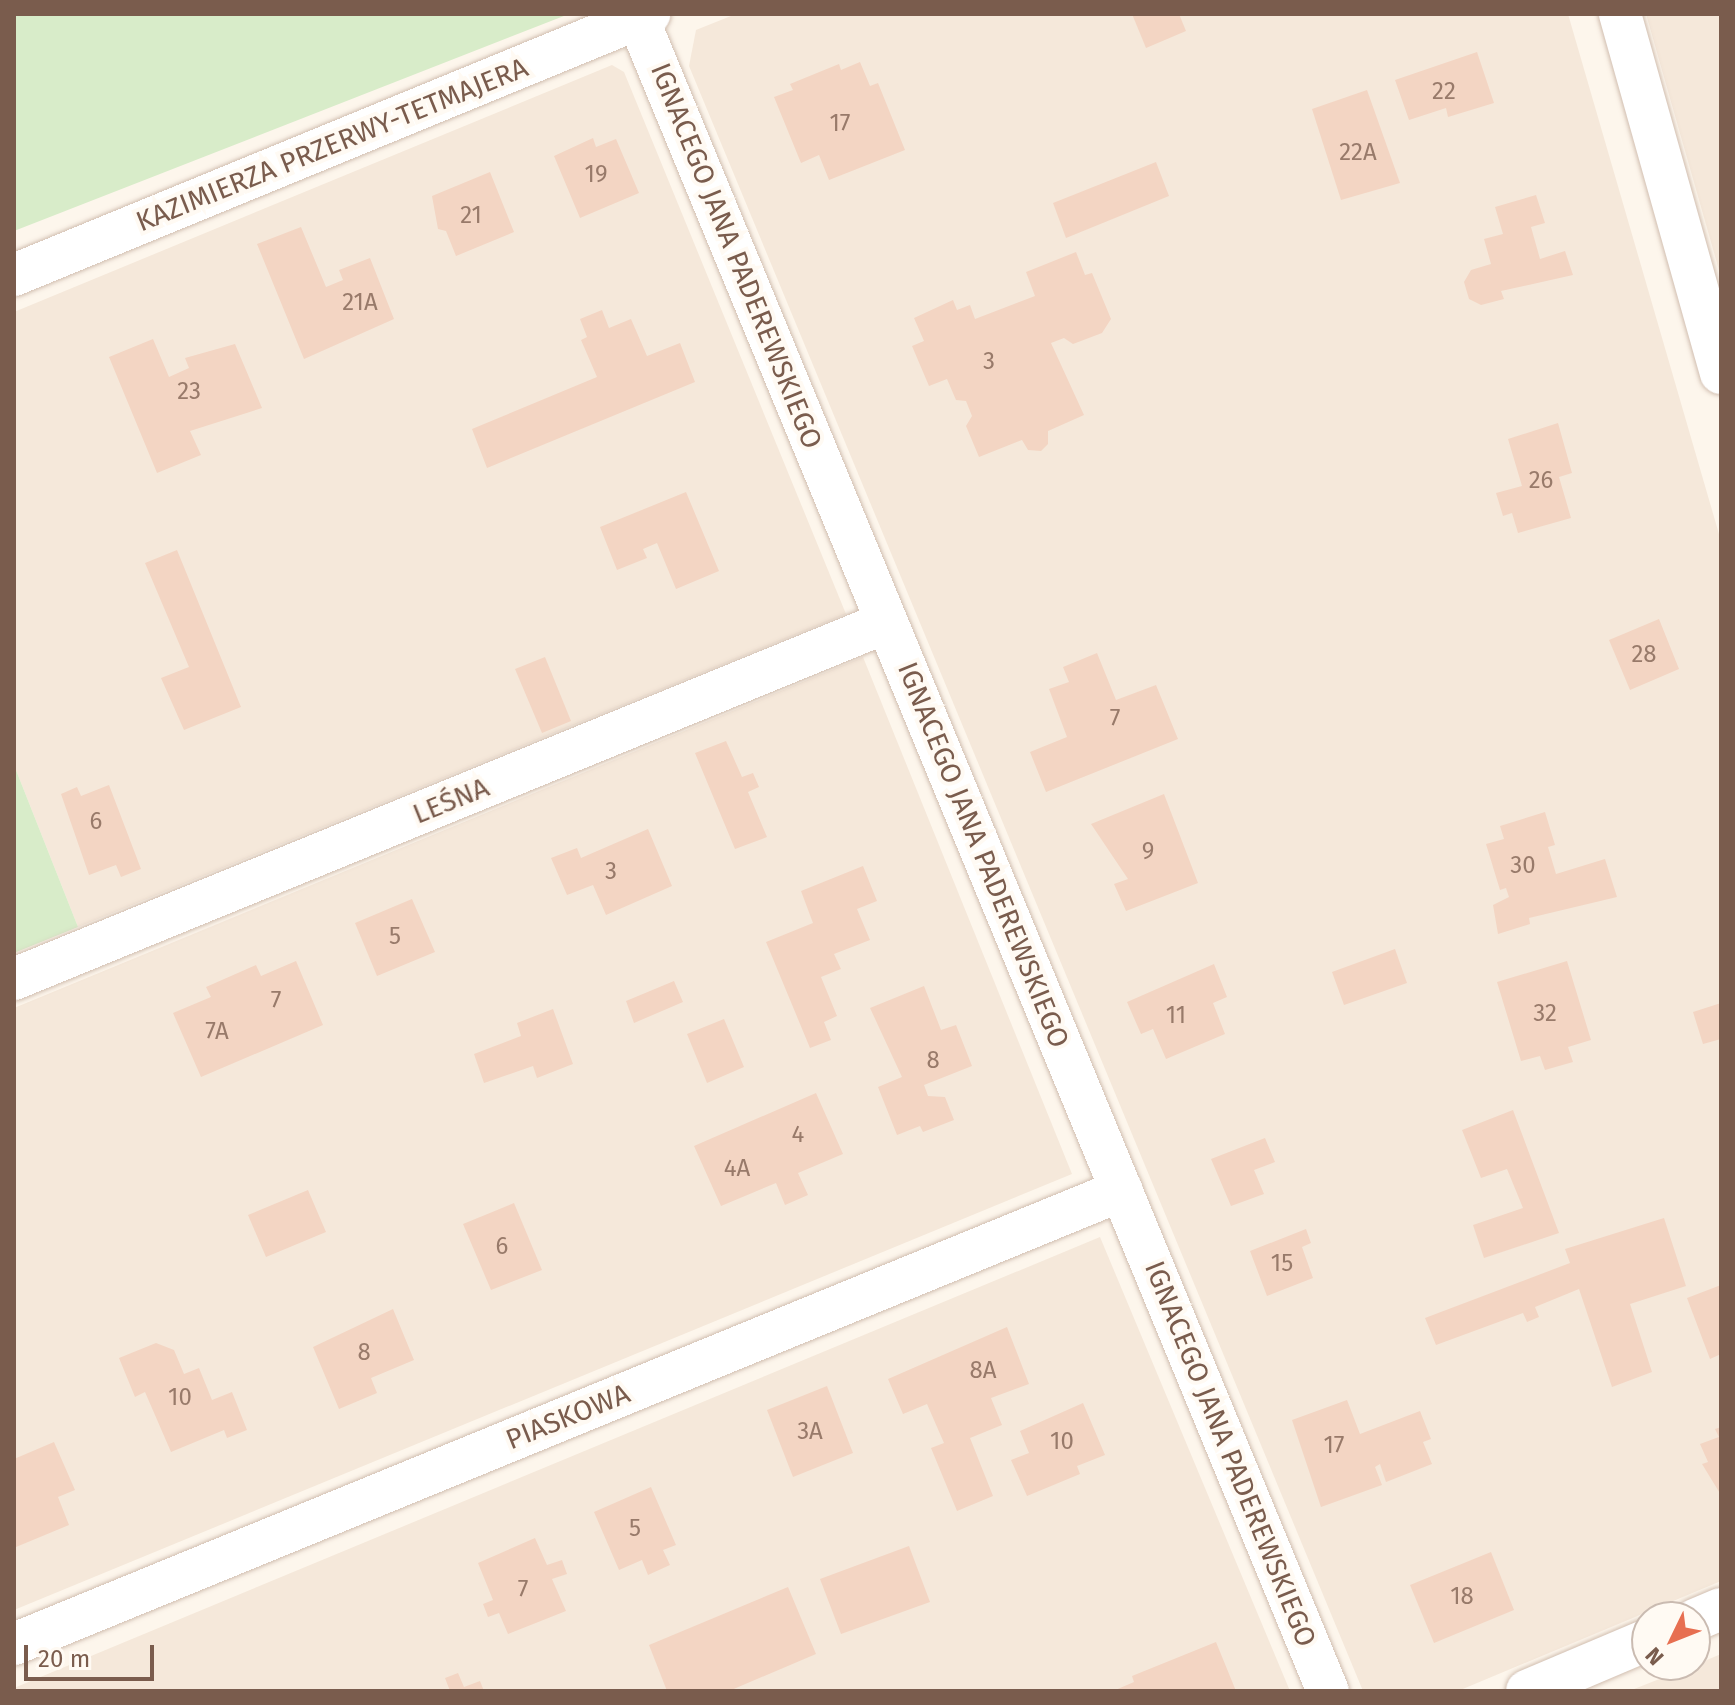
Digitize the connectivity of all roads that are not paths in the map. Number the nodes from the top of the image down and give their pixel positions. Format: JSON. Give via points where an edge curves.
{"nodes":[{"id":1,"x":1620,"y":14,"type":"edge"},
{"id":2,"x":644,"y":16,"type":"edge"},
{"id":3,"x":14,"y":275,"type":"edge"},
{"id":4,"x":1721,"y":373,"type":"edge"},
{"id":5,"x":887,"y":622,"type":"junction"},
{"id":6,"x":14,"y":979,"type":"edge"},
{"id":7,"x":1122,"y":1190,"type":"junction"},
{"id":8,"x":14,"y":1644,"type":"edge"},
{"id":9,"x":1631,"y":1647,"type":"edge"},
{"id":10,"x":1328,"y":1691,"type":"edge"},
{"id":11,"x":1527,"y":1691,"type":"edge"}],
"edges":[{"from":1,"to":4,"type":"street"},
{"from":2,"to":3,"type":"street","name":"KAZIMIERZA PRZERWY-TETMAJERA"},
{"from":2,"to":5,"type":"street","name":"IGNACEGO JANA PADEREWSKIEGO"},
{"from":5,"to":6,"type":"street","name":"LEŚNA"},
{"from":5,"to":7,"type":"street","name":"IGNACEGO JANA PADEREWSKIEGO"},
{"from":7,"to":8,"type":"street","name":"PIASKOWA"},
{"from":7,"to":10,"type":"street","name":"IGNACEGO JANA PADEREWSKIEGO"},
{"from":9,"to":11,"type":"street"}]}
